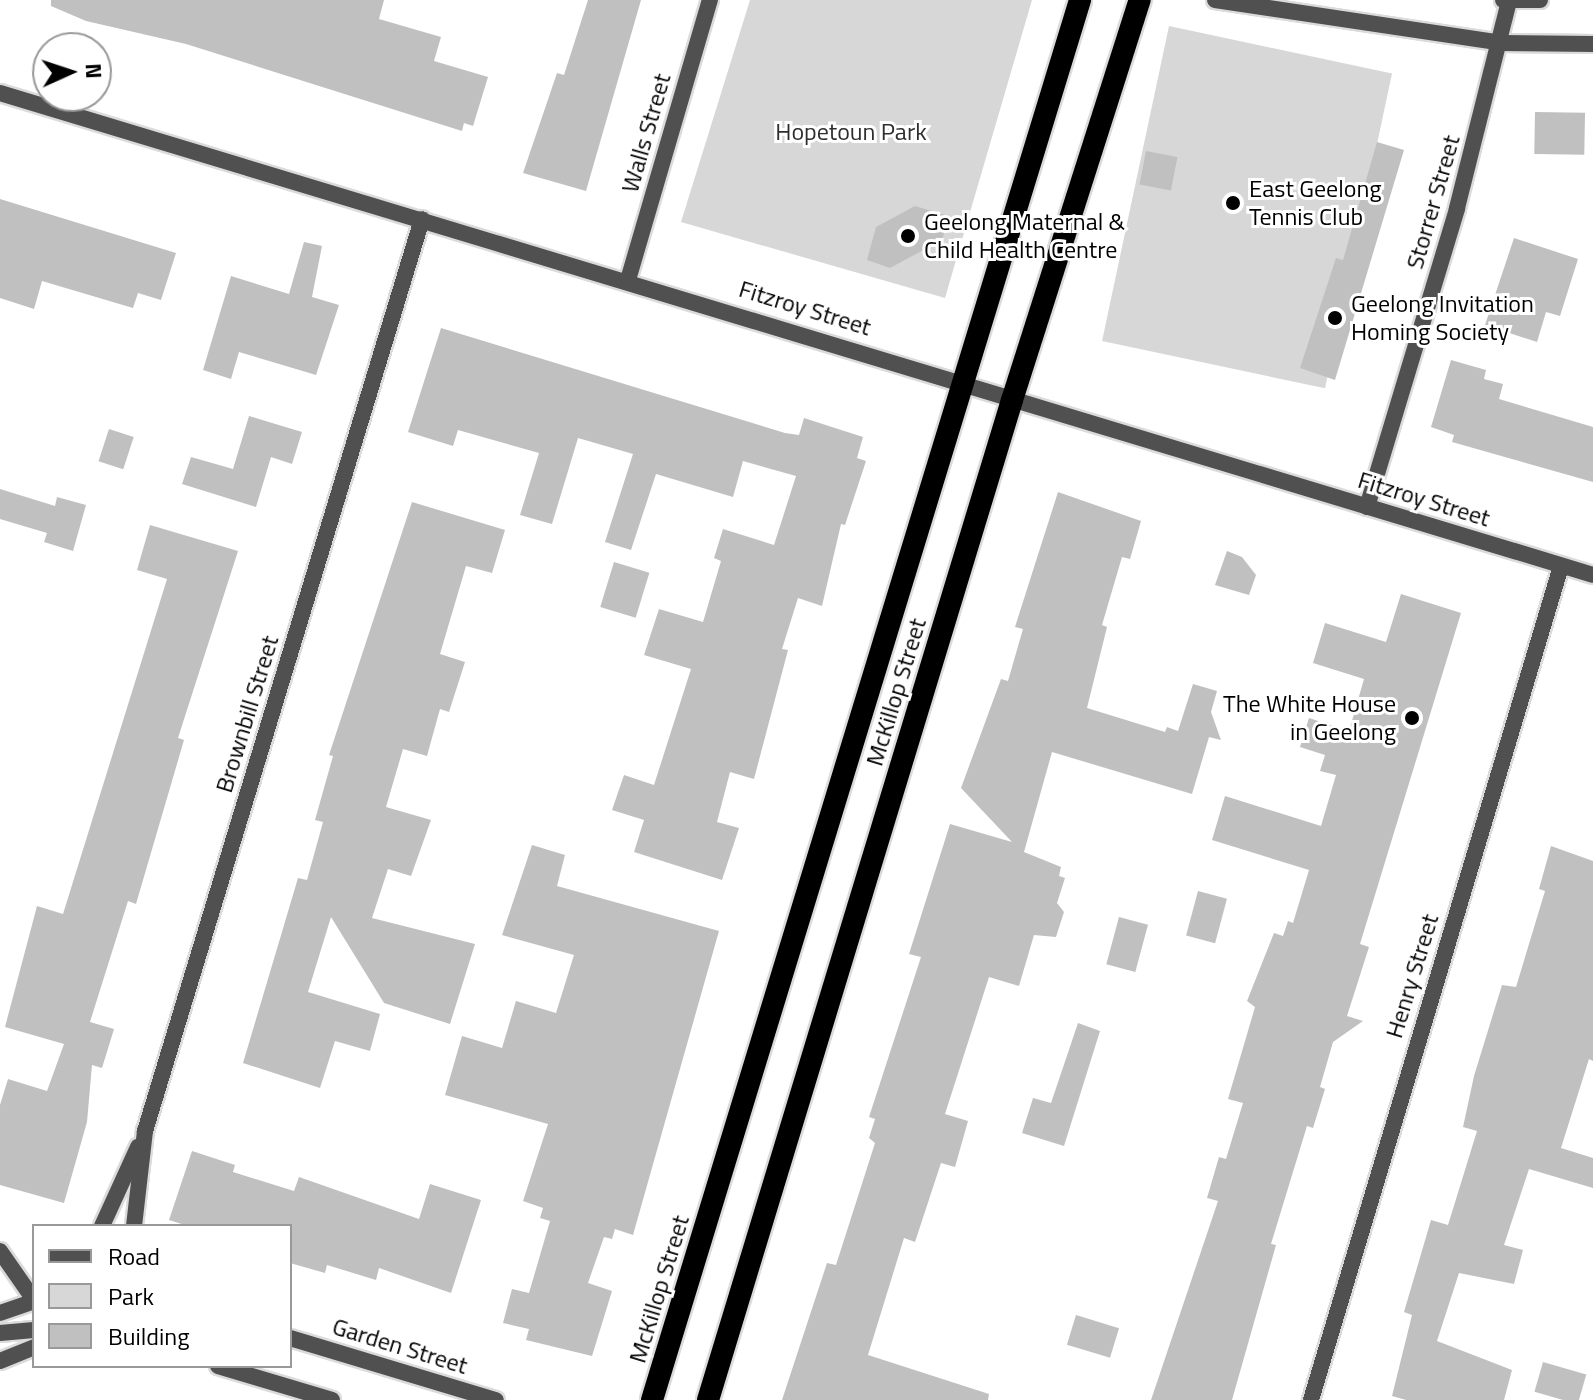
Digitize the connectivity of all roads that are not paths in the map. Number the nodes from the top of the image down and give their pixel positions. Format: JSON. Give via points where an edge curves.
{"nodes":[{"id":1,"x":710,"y":0,"type":"edge"},
{"id":2,"x":1080,"y":0,"type":"edge"},
{"id":3,"x":1140,"y":0,"type":"edge"},
{"id":4,"x":1215,"y":0,"type":"edge"},
{"id":5,"x":1503,"y":0,"type":"edge"},
{"id":6,"x":1540,"y":0,"type":"edge"},
{"id":7,"x":1509,"y":1,"type":"edge"},
{"id":8,"x":1502,"y":43,"type":"junction"},
{"id":9,"x":1593,"y":44,"type":"edge"},
{"id":10,"x":0,"y":93,"type":"edge"},
{"id":11,"x":422,"y":219,"type":"junction"},
{"id":12,"x":628,"y":280,"type":"junction"},
{"id":13,"x":966,"y":382,"type":"junction"},
{"id":14,"x":1012,"y":400,"type":"junction"},
{"id":15,"x":1367,"y":507,"type":"junction"},
{"id":16,"x":1561,"y":566,"type":"junction"},
{"id":17,"x":1593,"y":575,"type":"edge"},
{"id":18,"x":145,"y":1131,"type":"junction"},
{"id":19,"x":103,"y":1224,"type":"edge"},
{"id":20,"x":134,"y":1224,"type":"edge"},
{"id":21,"x":0,"y":1251,"type":"edge"},
{"id":22,"x":32,"y":1298,"type":"edge"},
{"id":23,"x":32,"y":1302,"type":"edge"},
{"id":24,"x":0,"y":1313,"type":"edge"},
{"id":25,"x":32,"y":1330,"type":"edge"},
{"id":26,"x":0,"y":1333,"type":"edge"},
{"id":27,"x":292,"y":1339,"type":"edge"},
{"id":28,"x":32,"y":1348,"type":"edge"},
{"id":29,"x":0,"y":1361,"type":"edge"},
{"id":30,"x":225,"y":1368,"type":"edge"},
{"id":31,"x":332,"y":1400,"type":"edge"},
{"id":32,"x":496,"y":1400,"type":"edge"},
{"id":33,"x":652,"y":1400,"type":"edge"},
{"id":34,"x":708,"y":1400,"type":"edge"},
{"id":35,"x":1311,"y":1400,"type":"edge"}],
"edges":[{"from":1,"to":12,"type":"street","name":"Walls Street"},
{"from":2,"to":13,"type":"highway","name":"McKillop Street"},
{"from":3,"to":14,"type":"highway","name":"McKillop Street"},
{"from":4,"to":8,"type":"street"},
{"from":5,"to":7,"type":"street"},
{"from":6,"to":7,"type":"street"},
{"from":7,"to":8,"type":"street","name":"Storrer Street"},
{"from":8,"to":9,"type":"street"},
{"from":8,"to":15,"type":"street","name":"Storrer Street"},
{"from":10,"to":11,"type":"street","name":"Fitzroy Street"},
{"from":11,"to":12,"type":"street","name":"Fitzroy Street"},
{"from":11,"to":18,"type":"street","name":"Brownbill Street"},
{"from":12,"to":13,"type":"street","name":"Fitzroy Street"},
{"from":13,"to":14,"type":"street","name":"Fitzroy Street"},
{"from":13,"to":33,"type":"highway","name":"McKillop Street"},
{"from":14,"to":15,"type":"street","name":"Fitzroy Street"},
{"from":14,"to":34,"type":"highway","name":"McKillop Street"},
{"from":15,"to":16,"type":"street","name":"Fitzroy Street"},
{"from":16,"to":17,"type":"street","name":"Fitzroy Street"},
{"from":16,"to":35,"type":"street","name":"Henry Street"},
{"from":18,"to":19,"type":"street"},
{"from":18,"to":20,"type":"street","name":"Brownbill Street"},
{"from":21,"to":22,"type":"street"},
{"from":23,"to":24,"type":"street"},
{"from":25,"to":26,"type":"street"},
{"from":27,"to":32,"type":"street","name":"Garden Street"},
{"from":28,"to":29,"type":"street"},
{"from":30,"to":31,"type":"street"}]}
